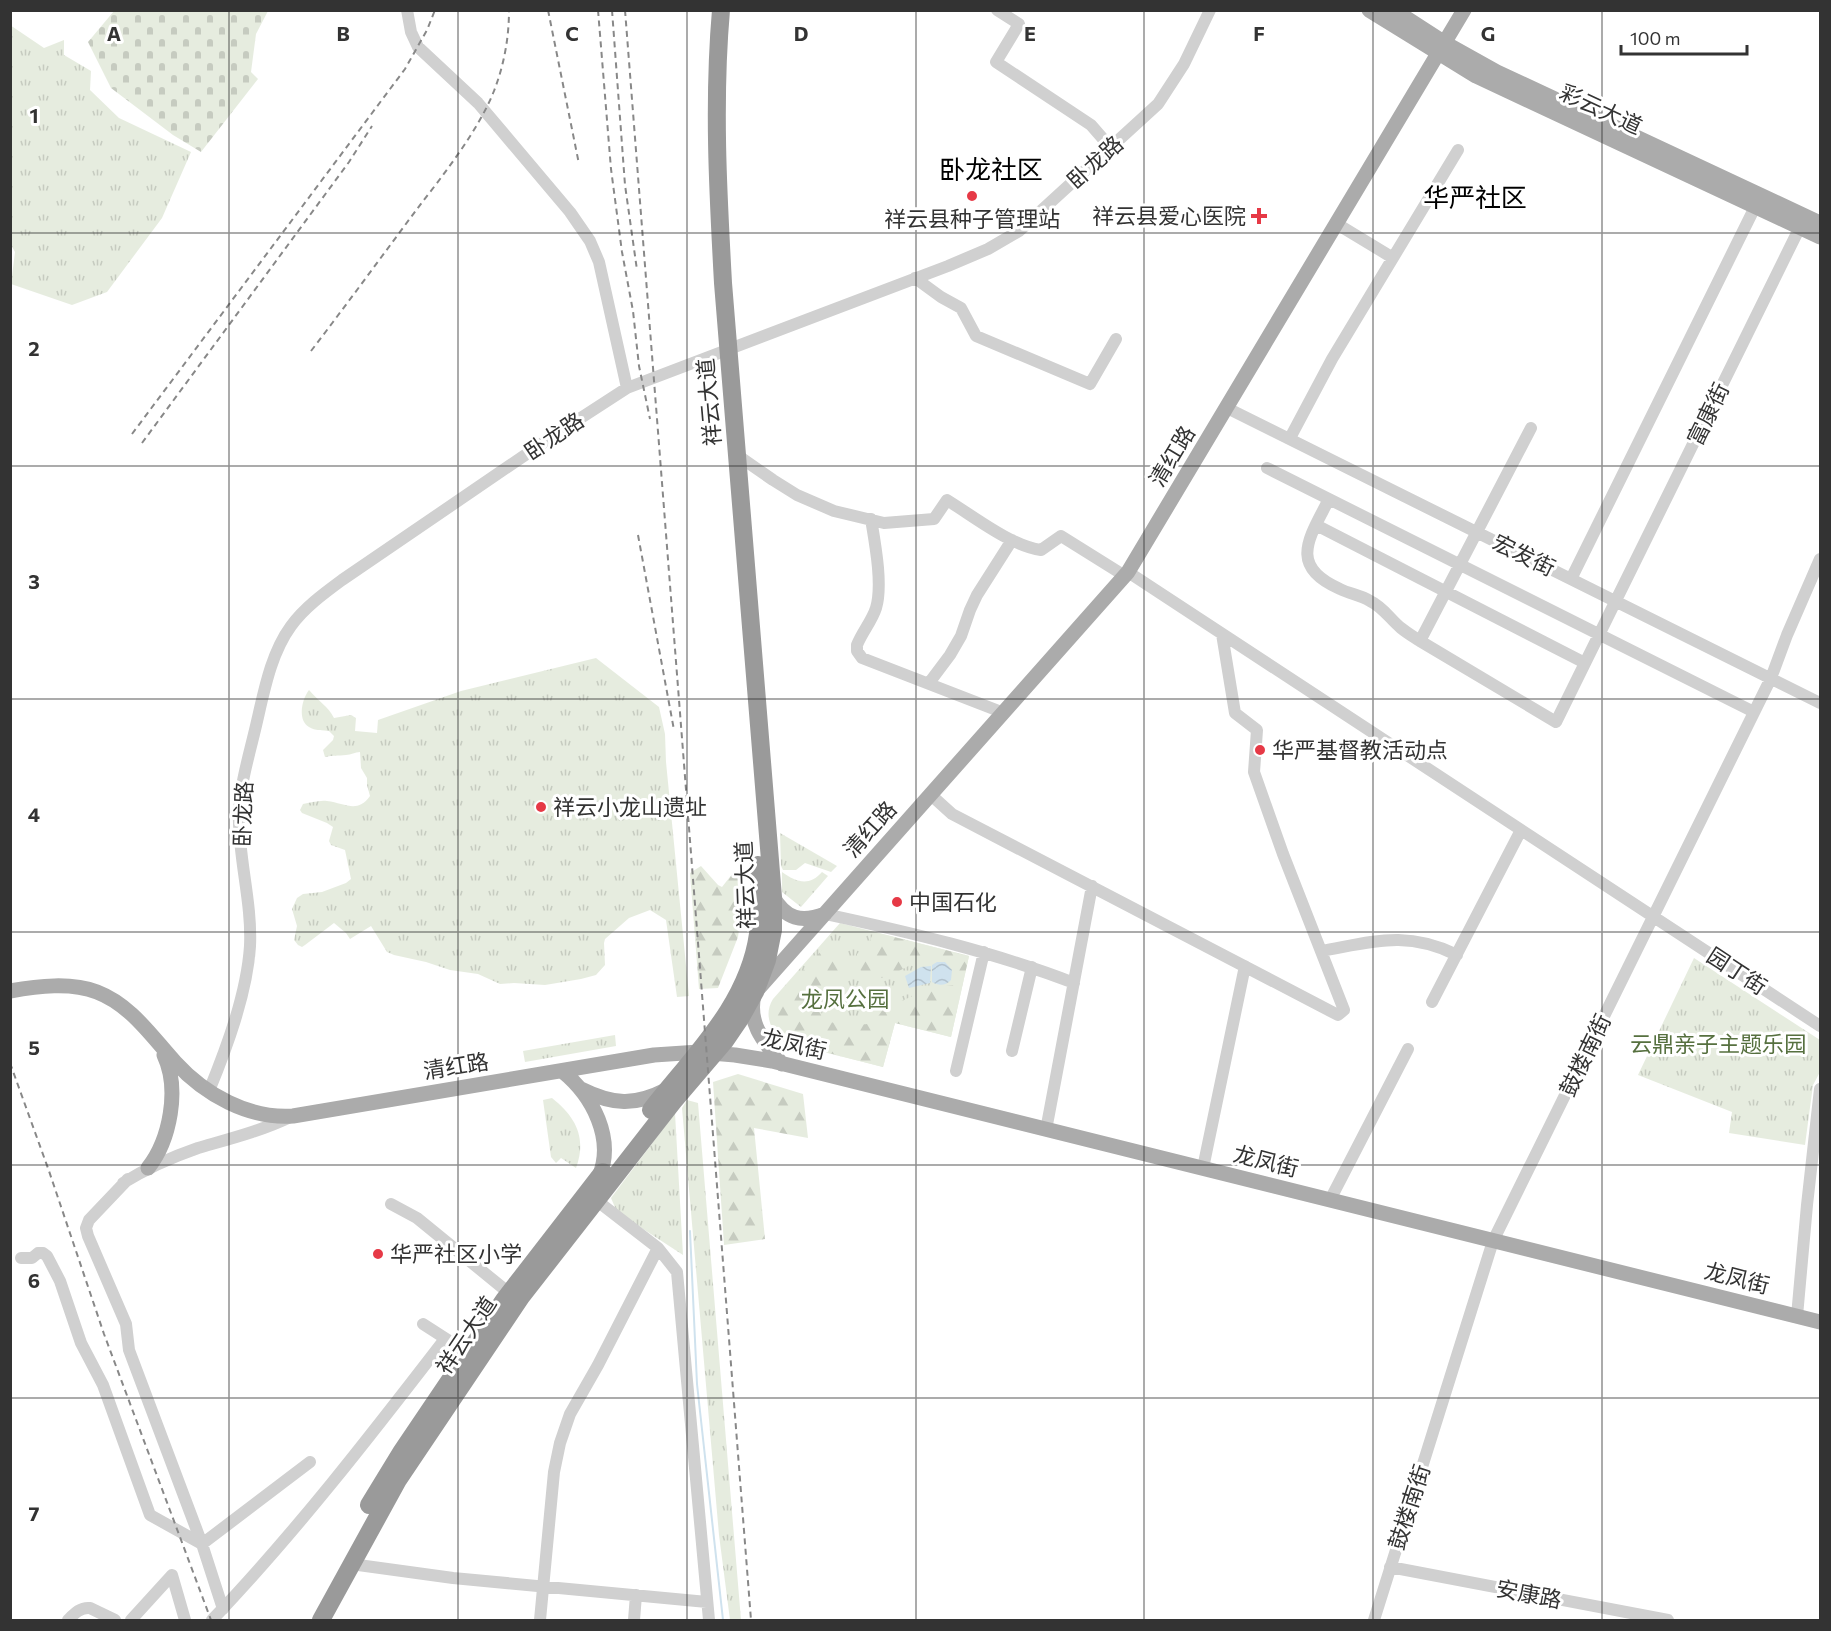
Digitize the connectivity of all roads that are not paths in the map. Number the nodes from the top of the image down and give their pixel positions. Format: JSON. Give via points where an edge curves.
{"nodes":[{"id":1,"x":407,"y":10,"type":"edge"},
{"id":2,"x":709,"y":10,"type":"edge"},
{"id":3,"x":721,"y":10,"type":"edge"},
{"id":4,"x":997,"y":10,"type":"edge"},
{"id":5,"x":1210,"y":10,"type":"edge"},
{"id":6,"x":1369,"y":10,"type":"edge"},
{"id":7,"x":1394,"y":10,"type":"edge"},
{"id":8,"x":1464,"y":10,"type":"edge"},
{"id":9,"x":1442,"y":49,"type":"junction"},
{"id":10,"x":1111,"y":148,"type":"junction"},
{"id":11,"x":1458,"y":150,"type":"dead end"},
{"id":12,"x":1755,"y":207,"type":"junction"},
{"id":13,"x":1821,"y":223,"type":"edge"},
{"id":14,"x":1337,"y":224,"type":"junction"},
{"id":15,"x":1800,"y":227,"type":"junction"},
{"id":16,"x":1821,"y":237,"type":"edge"},
{"id":17,"x":1393,"y":258,"type":"junction"},
{"id":18,"x":915,"y":278,"type":"junction"},
{"id":19,"x":1116,"y":339,"type":"dead end"},
{"id":20,"x":722,"y":352,"type":"junction"},
{"id":21,"x":627,"y":388,"type":"junction"},
{"id":22,"x":1227,"y":408,"type":"junction"},
{"id":23,"x":1531,"y":428,"type":"dead end"},
{"id":24,"x":1290,"y":438,"type":"junction"},
{"id":25,"x":737,"y":455,"type":"junction"},
{"id":26,"x":1267,"y":468,"type":"dead end"},
{"id":27,"x":1329,"y":499,"type":"junction"},
{"id":28,"x":871,"y":519,"type":"junction"},
{"id":29,"x":1316,"y":525,"type":"junction"},
{"id":30,"x":1477,"y":532,"type":"junction"},
{"id":31,"x":1012,"y":540,"type":"junction"},
{"id":32,"x":1821,"y":559,"type":"edge"},
{"id":33,"x":1460,"y":565,"type":"junction"},
{"id":34,"x":1127,"y":574,"type":"junction"},
{"id":35,"x":1571,"y":579,"type":"junction"},
{"id":36,"x":1446,"y":592,"type":"junction"},
{"id":37,"x":1616,"y":601,"type":"junction"},
{"id":38,"x":1222,"y":634,"type":"junction"},
{"id":39,"x":1599,"y":634,"type":"junction"},
{"id":40,"x":1420,"y":641,"type":"junction"},
{"id":41,"x":1585,"y":663,"type":"junction"},
{"id":42,"x":1771,"y":678,"type":"junction"},
{"id":43,"x":928,"y":683,"type":"junction"},
{"id":44,"x":1821,"y":703,"type":"edge"},
{"id":45,"x":1754,"y":712,"type":"junction"},
{"id":46,"x":1004,"y":713,"type":"junction"},
{"id":47,"x":931,"y":795,"type":"junction"},
{"id":48,"x":1521,"y":830,"type":"junction"},
{"id":49,"x":1092,"y":886,"type":"junction"},
{"id":50,"x":773,"y":897,"type":"junction"},
{"id":51,"x":825,"y":914,"type":"junction"},
{"id":52,"x":1653,"y":916,"type":"junction"},
{"id":53,"x":1321,"y":951,"type":"junction"},
{"id":54,"x":984,"y":952,"type":"junction"},
{"id":55,"x":1457,"y":955,"type":"junction"},
{"id":56,"x":1245,"y":966,"type":"junction"},
{"id":57,"x":1032,"y":967,"type":"junction"},
{"id":58,"x":1074,"y":983,"type":"junction"},
{"id":59,"x":10,"y":991,"type":"edge"},
{"id":60,"x":755,"y":992,"type":"junction"},
{"id":61,"x":1432,"y":1002,"type":"dead end"},
{"id":62,"x":1821,"y":1026,"type":"edge"},
{"id":63,"x":154,"y":1037,"type":"junction"},
{"id":64,"x":1408,"y":1049,"type":"dead end"},
{"id":65,"x":1012,"y":1050,"type":"dead end"},
{"id":66,"x":707,"y":1052,"type":"junction"},
{"id":67,"x":782,"y":1064,"type":"junction"},
{"id":68,"x":562,"y":1071,"type":"junction"},
{"id":69,"x":956,"y":1071,"type":"dead end"},
{"id":70,"x":580,"y":1089,"type":"junction"},
{"id":71,"x":1821,"y":1089,"type":"edge"},
{"id":72,"x":666,"y":1090,"type":"junction"},
{"id":73,"x":209,"y":1091,"type":"junction"},
{"id":74,"x":293,"y":1116,"type":"junction"},
{"id":75,"x":1046,"y":1130,"type":"junction"},
{"id":76,"x":148,"y":1168,"type":"junction"},
{"id":77,"x":1203,"y":1168,"type":"junction"},
{"id":78,"x":599,"y":1177,"type":"junction"},
{"id":79,"x":128,"y":1179,"type":"junction"},
{"id":80,"x":104,"y":1195,"type":"dead end"},
{"id":81,"x":596,"y":1200,"type":"junction"},
{"id":82,"x":1330,"y":1200,"type":"junction"},
{"id":83,"x":391,"y":1204,"type":"dead end"},
{"id":84,"x":1493,"y":1240,"type":"junction"},
{"id":85,"x":658,"y":1248,"type":"junction"},
{"id":86,"x":10,"y":1266,"type":"edge"},
{"id":87,"x":509,"y":1293,"type":"junction"},
{"id":88,"x":1797,"y":1316,"type":"junction"},
{"id":89,"x":1821,"y":1322,"type":"edge"},
{"id":90,"x":423,"y":1324,"type":"dead end"},
{"id":91,"x":446,"y":1339,"type":"junction"},
{"id":92,"x":468,"y":1353,"type":"junction"},
{"id":93,"x":309,"y":1462,"type":"dead end"},
{"id":94,"x":202,"y":1544,"type":"junction"},
{"id":95,"x":346,"y":1561,"type":"junction"},
{"id":96,"x":1390,"y":1567,"type":"junction"},
{"id":97,"x":544,"y":1586,"type":"junction"},
{"id":98,"x":636,"y":1595,"type":"junction"},
{"id":99,"x":707,"y":1602,"type":"junction"},
{"id":100,"x":223,"y":1609,"type":"junction"},
{"id":101,"x":68,"y":1620,"type":"edge"},
{"id":102,"x":115,"y":1620,"type":"edge"},
{"id":103,"x":132,"y":1620,"type":"edge"},
{"id":104,"x":185,"y":1620,"type":"edge"},
{"id":105,"x":212,"y":1620,"type":"edge"},
{"id":106,"x":307,"y":1620,"type":"edge"},
{"id":107,"x":321,"y":1620,"type":"edge"},
{"id":108,"x":540,"y":1620,"type":"edge"},
{"id":109,"x":634,"y":1620,"type":"edge"},
{"id":110,"x":709,"y":1620,"type":"edge"},
{"id":111,"x":1374,"y":1620,"type":"edge"},
{"id":112,"x":1668,"y":1620,"type":"edge"}],
"edges":[{"from":1,"to":21,"type":"street","via":[[418,46],[478,103],[590,241]]},
{"from":2,"to":20,"type":"highway","name":"祥云大道","via":[[704,154],[707,228]]},
{"from":3,"to":20,"type":"highway","name":"祥云大道","via":[[716,132]]},
{"from":4,"to":10,"type":"street","via":[[1019,24],[996,62],[1091,125]]},
{"from":5,"to":10,"type":"street","name":"卧龙路","via":[[1184,64],[1158,104]]},
{"from":6,"to":9,"type":"main road","name":"彩云大道"},
{"from":7,"to":9,"type":"main road","name":"彩云大道"},
{"from":8,"to":9,"type":"main road","name":"清红路"},
{"from":9,"to":12,"type":"main road","name":"彩云大道","via":[[1497,87]]},
{"from":9,"to":13,"type":"main road","name":"彩云大道"},
{"from":9,"to":14,"type":"main road","name":"清红路"},
{"from":10,"to":18,"type":"street","name":"卧龙路","via":[[1019,231],[988,249]]},
{"from":11,"to":17,"type":"street"},
{"from":12,"to":15,"type":"main road","name":"彩云大道"},
{"from":12,"to":35,"type":"street"},
{"from":14,"to":17,"type":"street"},
{"from":14,"to":22,"type":"main road","name":"清红路"},
{"from":15,"to":16,"type":"main road","name":"彩云大道"},
{"from":15,"to":37,"type":"street","name":"富康街"},
{"from":17,"to":24,"type":"street"},
{"from":18,"to":19,"type":"street","via":[[961,308],[976,336],[1090,384]]},
{"from":18,"to":20,"type":"street","name":"卧龙路"},
{"from":20,"to":21,"type":"street","name":"卧龙路"},
{"from":20,"to":25,"type":"highway","name":"祥云大道"},
{"from":20,"to":66,"type":"highway","name":"祥云大道","via":[[760,917],[754,956]]},
{"from":21,"to":73,"type":"street","name":"卧龙路","via":[[328,590],[287,632],[269,676],[241,791],[239,829],[250,929],[247,968]]},
{"from":22,"to":24,"type":"street","name":"宏发街"},
{"from":22,"to":34,"type":"main road","name":"清红路"},
{"from":23,"to":30,"type":"street"},
{"from":24,"to":30,"type":"street","name":"宏发街"},
{"from":25,"to":28,"type":"street","via":[[797,495],[834,511]]},
{"from":25,"to":50,"type":"highway","name":"祥云大道"},
{"from":26,"to":27,"type":"street"},
{"from":27,"to":29,"type":"street"},
{"from":27,"to":33,"type":"street"},
{"from":28,"to":31,"type":"street","via":[[884,523],[934,519],[947,500]]},
{"from":28,"to":43,"type":"street","via":[[877,606],[861,634],[858,651],[862,658]]},
{"from":29,"to":36,"type":"street"},
{"from":29,"to":40,"type":"street","via":[[1306,547],[1317,576],[1376,604]]},
{"from":30,"to":33,"type":"street"},
{"from":30,"to":35,"type":"street","name":"宏发街"},
{"from":31,"to":34,"type":"street","name":"园丁街","via":[[1041,550],[1060,536]]},
{"from":31,"to":43,"type":"street","via":[[977,595],[950,655]]},
{"from":32,"to":42,"type":"street","name":"鼓楼南街"},
{"from":33,"to":36,"type":"street"},
{"from":33,"to":39,"type":"street"},
{"from":34,"to":38,"type":"street","name":"园丁街"},
{"from":34,"to":46,"type":"main road","name":"清红路"},
{"from":35,"to":37,"type":"street","name":"宏发街"},
{"from":36,"to":40,"type":"street"},
{"from":36,"to":41,"type":"street"},
{"from":37,"to":39,"type":"street","name":"富康街"},
{"from":37,"to":42,"type":"street","name":"宏发街"},
{"from":38,"to":48,"type":"street","name":"园丁街"},
{"from":38,"to":53,"type":"street","via":[[1235,713],[1257,730],[1254,772]]},
{"from":39,"to":41,"type":"street","name":"富康街"},
{"from":39,"to":45,"type":"street"},
{"from":40,"to":41,"type":"street","name":"富康街","via":[[1556,722]]},
{"from":42,"to":44,"type":"street","name":"宏发街"},
{"from":42,"to":45,"type":"street","name":"鼓楼南街"},
{"from":43,"to":46,"type":"street"},
{"from":45,"to":52,"type":"street","name":"鼓楼南街"},
{"from":46,"to":47,"type":"main road","name":"清红路"},
{"from":47,"to":49,"type":"street","via":[[952,814]]},
{"from":47,"to":51,"type":"main road","name":"清红路"},
{"from":48,"to":52,"type":"street","name":"园丁街"},
{"from":48,"to":55,"type":"street"},
{"from":49,"to":56,"type":"street"},
{"from":49,"to":58,"type":"street"},
{"from":50,"to":51,"type":"main road","via":[[782,909],[797,918]]},
{"from":50,"to":60,"type":"highway","name":"祥云大道","via":[[772,937]]},
{"from":51,"to":54,"type":"street"},
{"from":51,"to":60,"type":"main road","name":"清红路"},
{"from":52,"to":62,"type":"street","name":"园丁街"},
{"from":52,"to":84,"type":"street","name":"鼓楼南街"},
{"from":53,"to":55,"type":"street","via":[[1388,939],[1420,941]]},
{"from":53,"to":56,"type":"street","via":[[1344,1010],[1338,1015]]},
{"from":54,"to":57,"type":"street"},
{"from":54,"to":69,"type":"street"},
{"from":55,"to":61,"type":"street"},
{"from":56,"to":77,"type":"street"},
{"from":57,"to":58,"type":"street"},
{"from":57,"to":65,"type":"street"},
{"from":58,"to":75,"type":"street"},
{"from":59,"to":63,"type":"main road","name":"清红路","via":[[76,987],[99,993],[127,1010]]},
{"from":60,"to":66,"type":"highway","name":"祥云大道","via":[[733,1030]]},
{"from":60,"to":67,"type":"main road","via":[[752,1010],[756,1027]]},
{"from":63,"to":73,"type":"main road","name":"清红路","via":[[185,1072]]},
{"from":63,"to":76,"type":"main road","via":[[168,1063],[172,1089],[164,1139]]},
{"from":64,"to":82,"type":"street"},
{"from":66,"to":67,"type":"main road","name":"龙凤街"},
{"from":66,"to":68,"type":"main road","name":"清红路","via":[[654,1055]]},
{"from":66,"to":72,"type":"highway","name":"祥云大道"},
{"from":66,"to":81,"type":"highway","name":"祥云大道"},
{"from":67,"to":75,"type":"main road","name":"龙凤街"},
{"from":68,"to":70,"type":"main road"},
{"from":68,"to":74,"type":"main road","name":"清红路"},
{"from":70,"to":72,"type":"main road","via":[[606,1100],[627,1103]]},
{"from":70,"to":78,"type":"main road","via":[[595,1112],[604,1137],[605,1157]]},
{"from":71,"to":88,"type":"street"},
{"from":72,"to":78,"type":"highway","name":"祥云大道"},
{"from":73,"to":74,"type":"main road","name":"清红路","via":[[254,1113]]},
{"from":74,"to":76,"type":"street"},
{"from":75,"to":77,"type":"main road","name":"龙凤街"},
{"from":76,"to":79,"type":"street"},
{"from":77,"to":82,"type":"main road","name":"龙凤街"},
{"from":78,"to":87,"type":"highway","name":"祥云大道"},
{"from":79,"to":80,"type":"street"},
{"from":79,"to":94,"type":"street","via":[[86,1228],[126,1323],[129,1350]]},
{"from":81,"to":85,"type":"street"},
{"from":81,"to":95,"type":"highway","name":"祥云大道","via":[[520,1298]]},
{"from":82,"to":84,"type":"main road","name":"龙凤街"},
{"from":83,"to":87,"type":"street","via":[[417,1218]]},
{"from":84,"to":88,"type":"main road","name":"龙凤街"},
{"from":84,"to":96,"type":"street","name":"鼓楼南街"},
{"from":85,"to":97,"type":"street","via":[[570,1414],[560,1443]]},
{"from":85,"to":99,"type":"street","via":[[677,1272]]},
{"from":86,"to":94,"type":"street","via":[[25,1255],[47,1256],[60,1281],[81,1343],[103,1385],[150,1515]]},
{"from":87,"to":92,"type":"highway","name":"祥云大道"},
{"from":88,"to":89,"type":"main road","name":"龙凤街"},
{"from":90,"to":91,"type":"street"},
{"from":91,"to":92,"type":"street"},
{"from":91,"to":100,"type":"street","via":[[301,1521]]},
{"from":92,"to":95,"type":"highway","name":"祥云大道","via":[[384,1479]]},
{"from":93,"to":94,"type":"street"},
{"from":94,"to":100,"type":"street"},
{"from":95,"to":97,"type":"street","via":[[453,1578]]},
{"from":95,"to":106,"type":"highway","name":"祥云大道"},
{"from":95,"to":107,"type":"highway","name":"祥云大道"},
{"from":96,"to":111,"type":"street","name":"鼓楼南街"},
{"from":96,"to":112,"type":"street","name":"安康路"},
{"from":97,"to":98,"type":"street"},
{"from":97,"to":108,"type":"street"},
{"from":98,"to":99,"type":"street"},
{"from":98,"to":109,"type":"street"},
{"from":99,"to":110,"type":"street"},
{"from":100,"to":105,"type":"street"},
{"from":101,"to":102,"type":"street","via":[[86,1607]]},
{"from":103,"to":104,"type":"street","via":[[172,1575]]}]}
